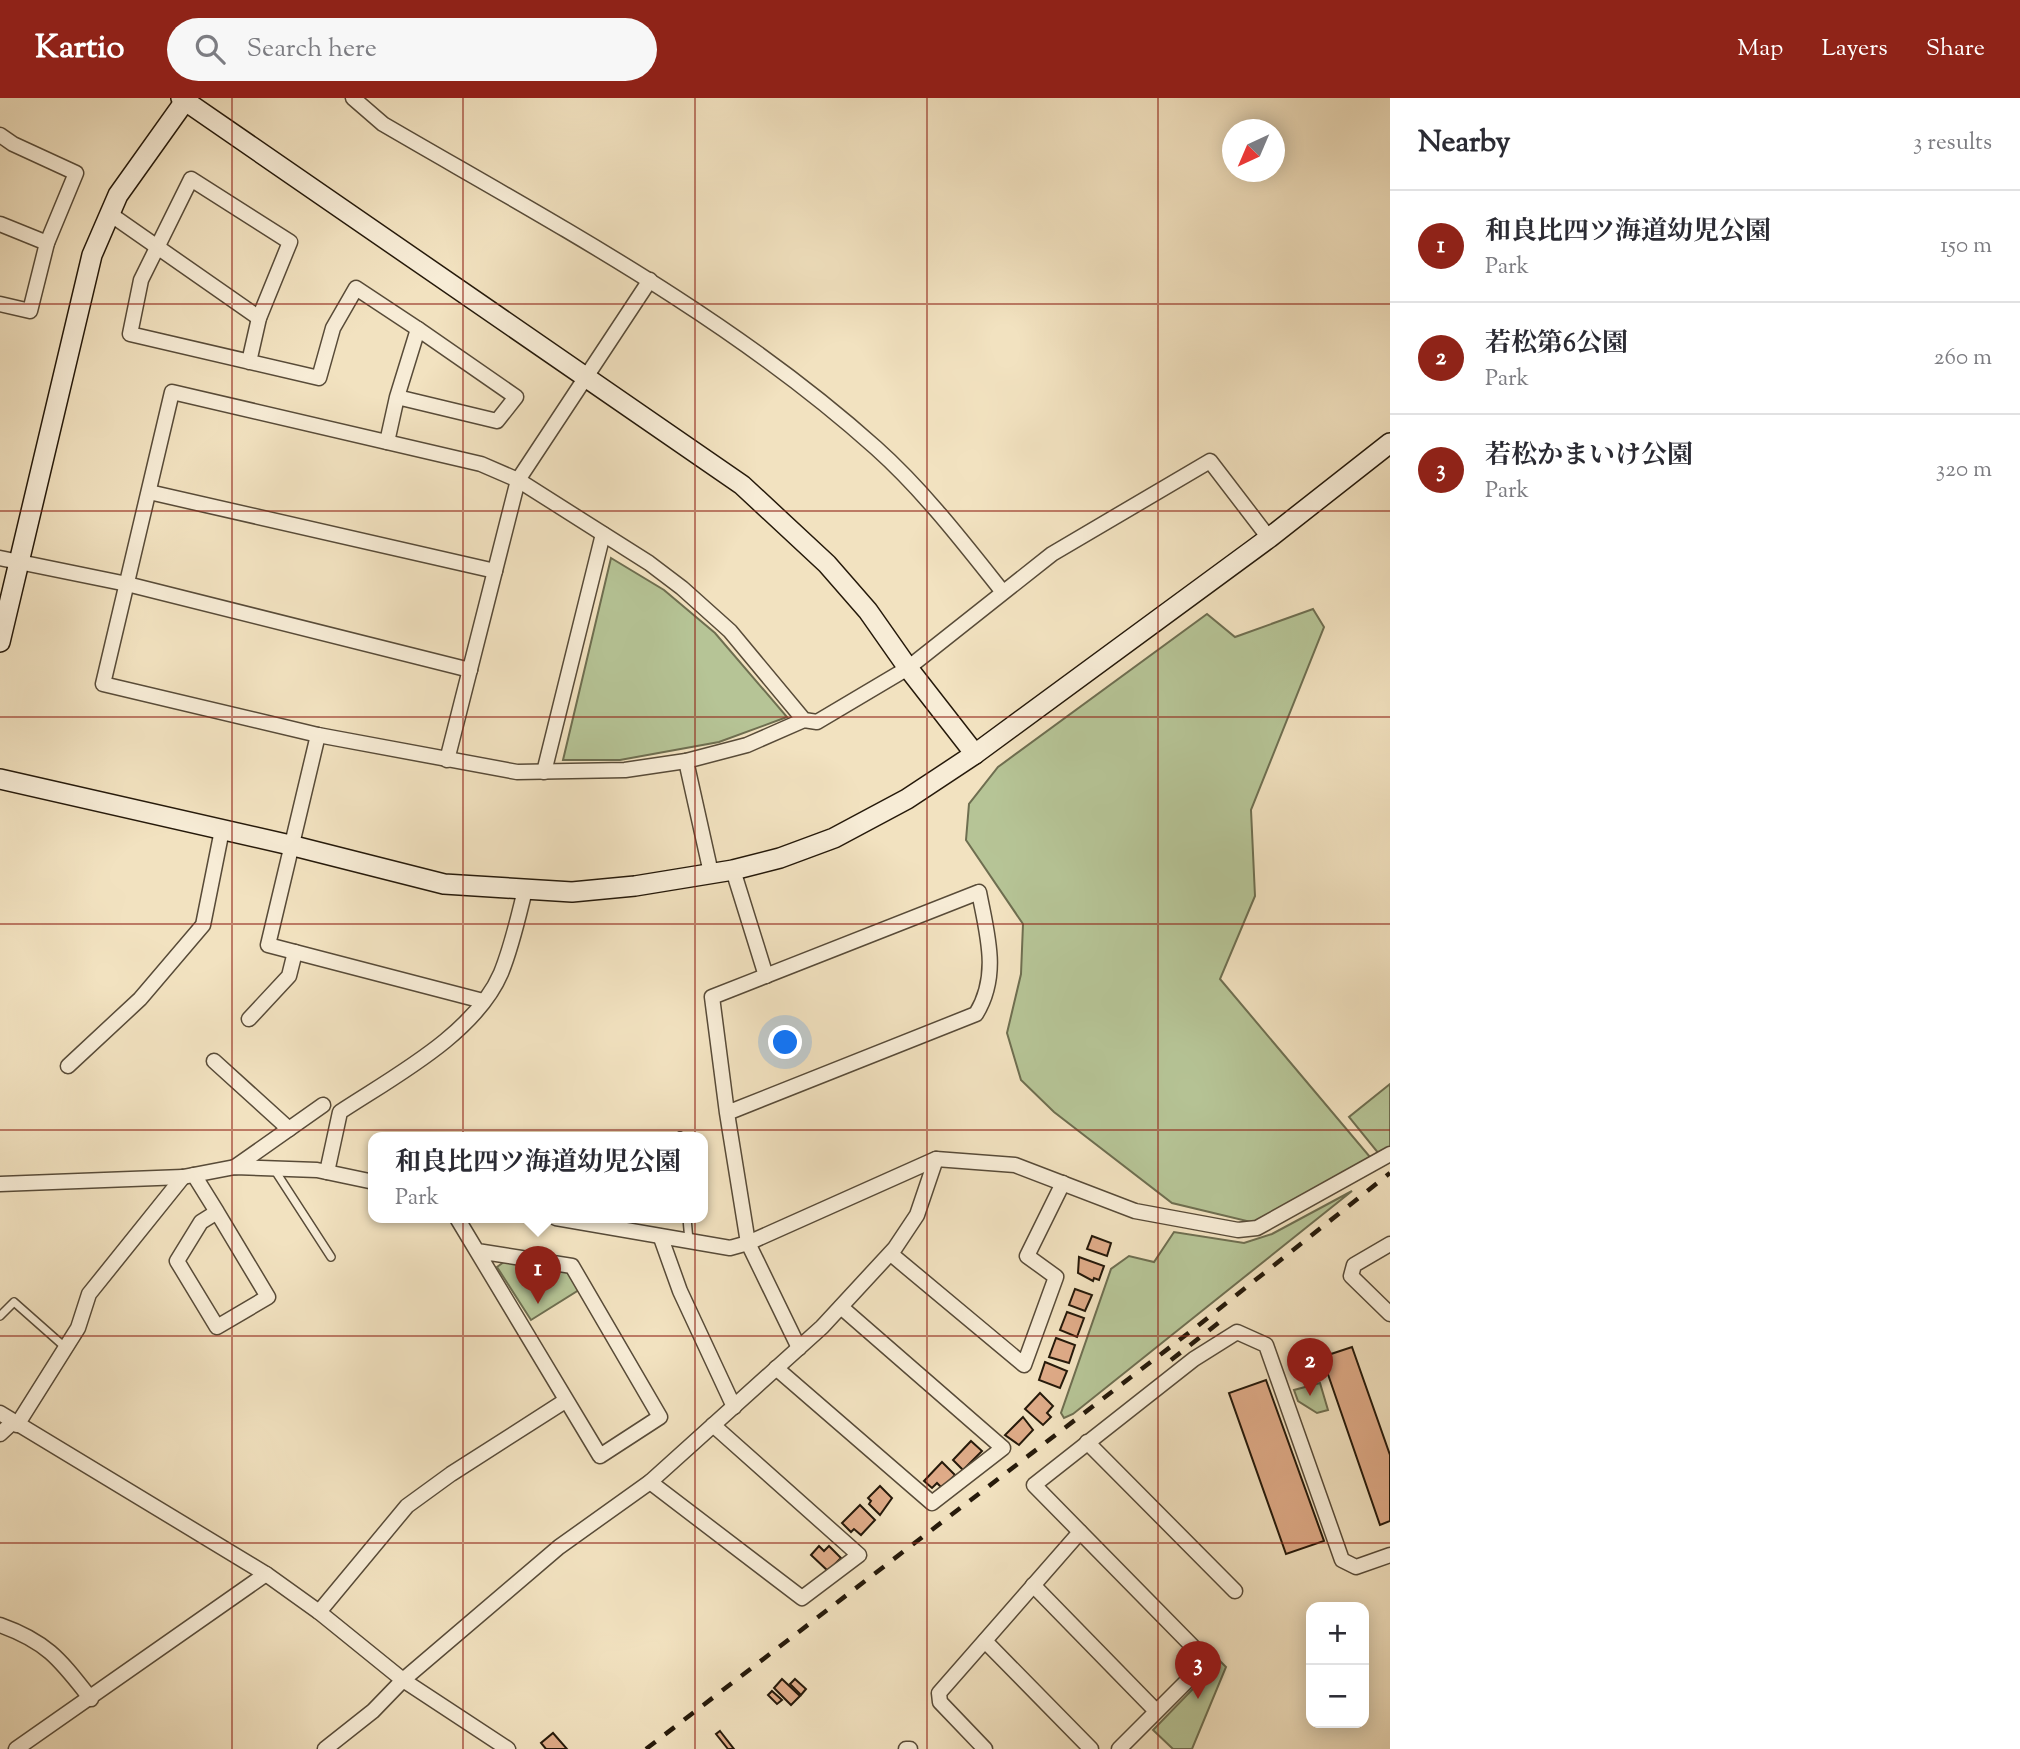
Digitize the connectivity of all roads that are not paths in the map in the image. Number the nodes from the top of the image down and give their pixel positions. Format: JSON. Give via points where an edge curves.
{"nodes":[{"id":1,"x":353,"y":98,"type":"edge"},
{"id":2,"x":184,"y":99,"type":"edge"},
{"id":3,"x":0,"y":135,"type":"edge"},
{"id":4,"x":110,"y":214,"type":"junction"},
{"id":5,"x":0,"y":224,"type":"edge"},
{"id":6,"x":47,"y":243,"type":"junction"},
{"id":7,"x":157,"y":247,"type":"junction"},
{"id":8,"x":650,"y":280,"type":"junction"},
{"id":9,"x":0,"y":304,"type":"edge"},
{"id":10,"x":259,"y":318,"type":"junction"},
{"id":11,"x":418,"y":329,"type":"junction"},
{"id":12,"x":249,"y":362,"type":"junction"},
{"id":13,"x":584,"y":377,"type":"junction"},
{"id":14,"x":397,"y":397,"type":"junction"},
{"id":15,"x":387,"y":442,"type":"junction"},
{"id":16,"x":1390,"y":443,"type":"edge"},
{"id":17,"x":518,"y":480,"type":"junction"},
{"id":18,"x":149,"y":492,"type":"junction"},
{"id":19,"x":603,"y":534,"type":"junction"},
{"id":20,"x":1269,"y":538,"type":"junction"},
{"id":21,"x":10,"y":559,"type":"edge"},
{"id":22,"x":495,"y":571,"type":"junction"},
{"id":23,"x":127,"y":584,"type":"junction"},
{"id":24,"x":1002,"y":591,"type":"junction"},
{"id":25,"x":0,"y":642,"type":"edge"},
{"id":26,"x":908,"y":668,"type":"junction"},
{"id":27,"x":470,"y":670,"type":"junction"},
{"id":28,"x":804,"y":720,"type":"junction"},
{"id":29,"x":318,"y":736,"type":"junction"},
{"id":30,"x":975,"y":754,"type":"junction"},
{"id":31,"x":447,"y":760,"type":"junction"},
{"id":32,"x":685,"y":761,"type":"junction"},
{"id":33,"x":544,"y":772,"type":"junction"},
{"id":34,"x":0,"y":779,"type":"edge"},
{"id":35,"x":222,"y":830,"type":"junction"},
{"id":36,"x":290,"y":845,"type":"junction"},
{"id":37,"x":733,"y":870,"type":"junction"},
{"id":38,"x":712,"y":873,"type":"junction"},
{"id":39,"x":525,"y":890,"type":"junction"},
{"id":40,"x":295,"y":952,"type":"junction"},
{"id":41,"x":766,"y":976,"type":"junction"},
{"id":42,"x":483,"y":1001,"type":"junction"},
{"id":43,"x":249,"y":1018,"type":"dead end"},
{"id":44,"x":214,"y":1061,"type":"dead end"},
{"id":45,"x":68,"y":1066,"type":"dead end"},
{"id":46,"x":323,"y":1105,"type":"dead end"},
{"id":47,"x":727,"y":1113,"type":"junction"},
{"id":48,"x":289,"y":1129,"type":"junction"},
{"id":49,"x":1390,"y":1154,"type":"edge"},
{"id":50,"x":936,"y":1159,"type":"junction"},
{"id":51,"x":235,"y":1167,"type":"junction"},
{"id":52,"x":273,"y":1168,"type":"junction"},
{"id":53,"x":327,"y":1172,"type":"junction"},
{"id":54,"x":189,"y":1176,"type":"junction"},
{"id":55,"x":368,"y":1181,"type":"edge"},
{"id":56,"x":1063,"y":1183,"type":"junction"},
{"id":57,"x":0,"y":1184,"type":"edge"},
{"id":58,"x":217,"y":1212,"type":"junction"},
{"id":59,"x":460,"y":1223,"type":"edge"},
{"id":60,"x":584,"y":1223,"type":"edge"},
{"id":61,"x":687,"y":1223,"type":"edge"},
{"id":62,"x":661,"y":1238,"type":"junction"},
{"id":63,"x":689,"y":1242,"type":"junction"},
{"id":64,"x":748,"y":1243,"type":"junction"},
{"id":65,"x":1390,"y":1244,"type":"edge"},
{"id":66,"x":477,"y":1251,"type":"junction"},
{"id":67,"x":891,"y":1254,"type":"junction"},
{"id":68,"x":331,"y":1257,"type":"dead end"},
{"id":69,"x":841,"y":1307,"type":"junction"},
{"id":70,"x":1390,"y":1314,"type":"edge"},
{"id":71,"x":0,"y":1316,"type":"edge"},
{"id":72,"x":65,"y":1348,"type":"junction"},
{"id":73,"x":799,"y":1348,"type":"junction"},
{"id":74,"x":776,"y":1368,"type":"junction"},
{"id":75,"x":565,"y":1401,"type":"junction"},
{"id":76,"x":734,"y":1407,"type":"junction"},
{"id":77,"x":0,"y":1413,"type":"edge"},
{"id":78,"x":15,"y":1423,"type":"junction"},
{"id":79,"x":713,"y":1425,"type":"junction"},
{"id":80,"x":0,"y":1434,"type":"edge"},
{"id":81,"x":1087,"y":1442,"type":"junction"},
{"id":82,"x":650,"y":1482,"type":"junction"},
{"id":83,"x":1080,"y":1531,"type":"junction"},
{"id":84,"x":1390,"y":1555,"type":"edge"},
{"id":85,"x":266,"y":1574,"type":"junction"},
{"id":86,"x":1033,"y":1585,"type":"junction"},
{"id":87,"x":1235,"y":1591,"type":"dead end"},
{"id":88,"x":319,"y":1612,"type":"junction"},
{"id":89,"x":0,"y":1625,"type":"edge"},
{"id":90,"x":985,"y":1641,"type":"junction"},
{"id":91,"x":403,"y":1680,"type":"junction"},
{"id":92,"x":91,"y":1699,"type":"junction"},
{"id":93,"x":1156,"y":1711,"type":"junction"},
{"id":94,"x":16,"y":1749,"type":"edge"},
{"id":95,"x":325,"y":1749,"type":"edge"},
{"id":96,"x":508,"y":1749,"type":"edge"},
{"id":97,"x":985,"y":1749,"type":"edge"},
{"id":98,"x":1091,"y":1749,"type":"edge"},
{"id":99,"x":1119,"y":1749,"type":"edge"}],
"edges":[{"from":1,"to":8,"type":"street","via":[[383,124]]},
{"from":2,"to":4,"type":"street","via":[[118,195]]},
{"from":2,"to":13,"type":"street"},
{"from":3,"to":6,"type":"street","via":[[76,173]]},
{"from":4,"to":7,"type":"street"},
{"from":4,"to":21,"type":"street","via":[[92,255]]},
{"from":5,"to":6,"type":"street"},
{"from":6,"to":9,"type":"street","via":[[30,311]]},
{"from":7,"to":10,"type":"street"},
{"from":7,"to":10,"type":"street","via":[[191,179],[290,243]]},
{"from":7,"to":12,"type":"street","via":[[141,280],[130,334]]},
{"from":8,"to":13,"type":"street"},
{"from":8,"to":24,"type":"street","via":[[792,378],[878,450],[944,519]]},
{"from":10,"to":12,"type":"street"},
{"from":11,"to":12,"type":"street","via":[[356,288],[332,328],[318,378]]},
{"from":11,"to":14,"type":"street"},
{"from":11,"to":14,"type":"street","via":[[516,397],[497,421]]},
{"from":13,"to":17,"type":"street"},
{"from":13,"to":26,"type":"street","via":[[741,485],[783,522],[868,611]]},
{"from":14,"to":15,"type":"street"},
{"from":15,"to":17,"type":"street","via":[[481,464]]},
{"from":15,"to":18,"type":"street","via":[[172,392]]},
{"from":16,"to":20,"type":"street"},
{"from":17,"to":19,"type":"street"},
{"from":17,"to":22,"type":"street"},
{"from":18,"to":22,"type":"street"},
{"from":18,"to":23,"type":"street"},
{"from":19,"to":28,"type":"street","via":[[682,588],[730,631]]},
{"from":19,"to":33,"type":"street"},
{"from":20,"to":24,"type":"street","via":[[1210,461],[1052,554]]},
{"from":20,"to":30,"type":"street"},
{"from":21,"to":23,"type":"street"},
{"from":21,"to":25,"type":"street"},
{"from":22,"to":27,"type":"street"},
{"from":23,"to":27,"type":"street"},
{"from":23,"to":29,"type":"street","via":[[103,684]]},
{"from":24,"to":26,"type":"street"},
{"from":26,"to":28,"type":"street","via":[[817,722]]},
{"from":26,"to":30,"type":"street"},
{"from":27,"to":31,"type":"street"},
{"from":28,"to":32,"type":"street","via":[[747,745]]},
{"from":29,"to":31,"type":"street"},
{"from":29,"to":36,"type":"street"},
{"from":30,"to":37,"type":"street","via":[[907,799],[834,838]]},
{"from":31,"to":33,"type":"street"},
{"from":32,"to":33,"type":"street","via":[[625,770]]},
{"from":32,"to":38,"type":"street"},
{"from":34,"to":35,"type":"street"},
{"from":35,"to":36,"type":"street"},
{"from":35,"to":45,"type":"street","via":[[203,925],[140,999]]},
{"from":36,"to":39,"type":"street","via":[[444,884]]},
{"from":36,"to":40,"type":"street","via":[[268,945]]},
{"from":37,"to":38,"type":"street"},
{"from":37,"to":41,"type":"street"},
{"from":38,"to":39,"type":"street","via":[[572,892]]},
{"from":39,"to":42,"type":"street","via":[[500,975]]},
{"from":40,"to":42,"type":"street"},
{"from":40,"to":43,"type":"street","via":[[289,976]]},
{"from":41,"to":47,"type":"street","via":[[712,997]]},
{"from":41,"to":47,"type":"street","via":[[979,892],[992,961],[985,1000],[976,1014]]},
{"from":42,"to":53,"type":"street","via":[[441,1044],[340,1112]]},
{"from":44,"to":48,"type":"street"},
{"from":46,"to":48,"type":"street"},
{"from":47,"to":64,"type":"street"},
{"from":48,"to":51,"type":"street"},
{"from":49,"to":56,"type":"street","via":[[1257,1228],[1238,1230],[1135,1211]]},
{"from":50,"to":56,"type":"street","via":[[1015,1165]]},
{"from":50,"to":64,"type":"street"},
{"from":50,"to":67,"type":"street","via":[[917,1214]]},
{"from":51,"to":52,"type":"street"},
{"from":51,"to":54,"type":"street"},
{"from":52,"to":53,"type":"street"},
{"from":52,"to":68,"type":"lane"},
{"from":53,"to":55,"type":"street"},
{"from":54,"to":57,"type":"street"},
{"from":54,"to":58,"type":"street"},
{"from":54,"to":72,"type":"street","via":[[89,1294],[78,1328]]},
{"from":56,"to":67,"type":"street","via":[[1027,1256],[1056,1277],[1024,1365]]},
{"from":58,"to":58,"type":"street","via":[[268,1297],[217,1327],[177,1261],[201,1222]]},
{"from":59,"to":66,"type":"street"},
{"from":60,"to":62,"type":"street"},
{"from":61,"to":63,"type":"lane"},
{"from":62,"to":63,"type":"street"},
{"from":62,"to":76,"type":"street","via":[[680,1292]]},
{"from":63,"to":64,"type":"street","via":[[730,1248]]},
{"from":64,"to":73,"type":"street"},
{"from":65,"to":70,"type":"street","via":[[1354,1265],[1351,1276]]},
{"from":66,"to":75,"type":"street"},
{"from":66,"to":75,"type":"street","via":[[572,1266],[660,1417],[600,1456]]},
{"from":67,"to":69,"type":"street"},
{"from":69,"to":73,"type":"street"},
{"from":69,"to":74,"type":"street","via":[[1003,1448],[932,1503]]},
{"from":71,"to":72,"type":"lane","via":[[14,1302]]},
{"from":72,"to":78,"type":"street"},
{"from":73,"to":74,"type":"street"},
{"from":74,"to":76,"type":"street"},
{"from":75,"to":88,"type":"street","via":[[407,1506]]},
{"from":76,"to":79,"type":"street"},
{"from":77,"to":78,"type":"street"},
{"from":78,"to":80,"type":"street"},
{"from":78,"to":85,"type":"street"},
{"from":79,"to":82,"type":"street"},
{"from":79,"to":82,"type":"street","via":[[859,1555],[802,1598]]},
{"from":81,"to":83,"type":"street","via":[[1034,1485]]},
{"from":81,"to":84,"type":"street","via":[[1194,1359],[1237,1332],[1252,1336],[1266,1345],[1342,1560],[1356,1567]]},
{"from":81,"to":87,"type":"street"},
{"from":82,"to":91,"type":"street","via":[[559,1547]]},
{"from":83,"to":86,"type":"street"},
{"from":83,"to":93,"type":"street","via":[[1202,1656],[1202,1666]]},
{"from":85,"to":88,"type":"street"},
{"from":85,"to":92,"type":"street"},
{"from":86,"to":90,"type":"street"},
{"from":86,"to":93,"type":"street"},
{"from":88,"to":91,"type":"street"},
{"from":89,"to":92,"type":"street","via":[[56,1654]]},
{"from":90,"to":97,"type":"street","via":[[939,1693],[940,1702]]},
{"from":90,"to":98,"type":"street"},
{"from":91,"to":95,"type":"street"},
{"from":91,"to":96,"type":"street"},
{"from":92,"to":94,"type":"street"},
{"from":93,"to":99,"type":"street"}]}
